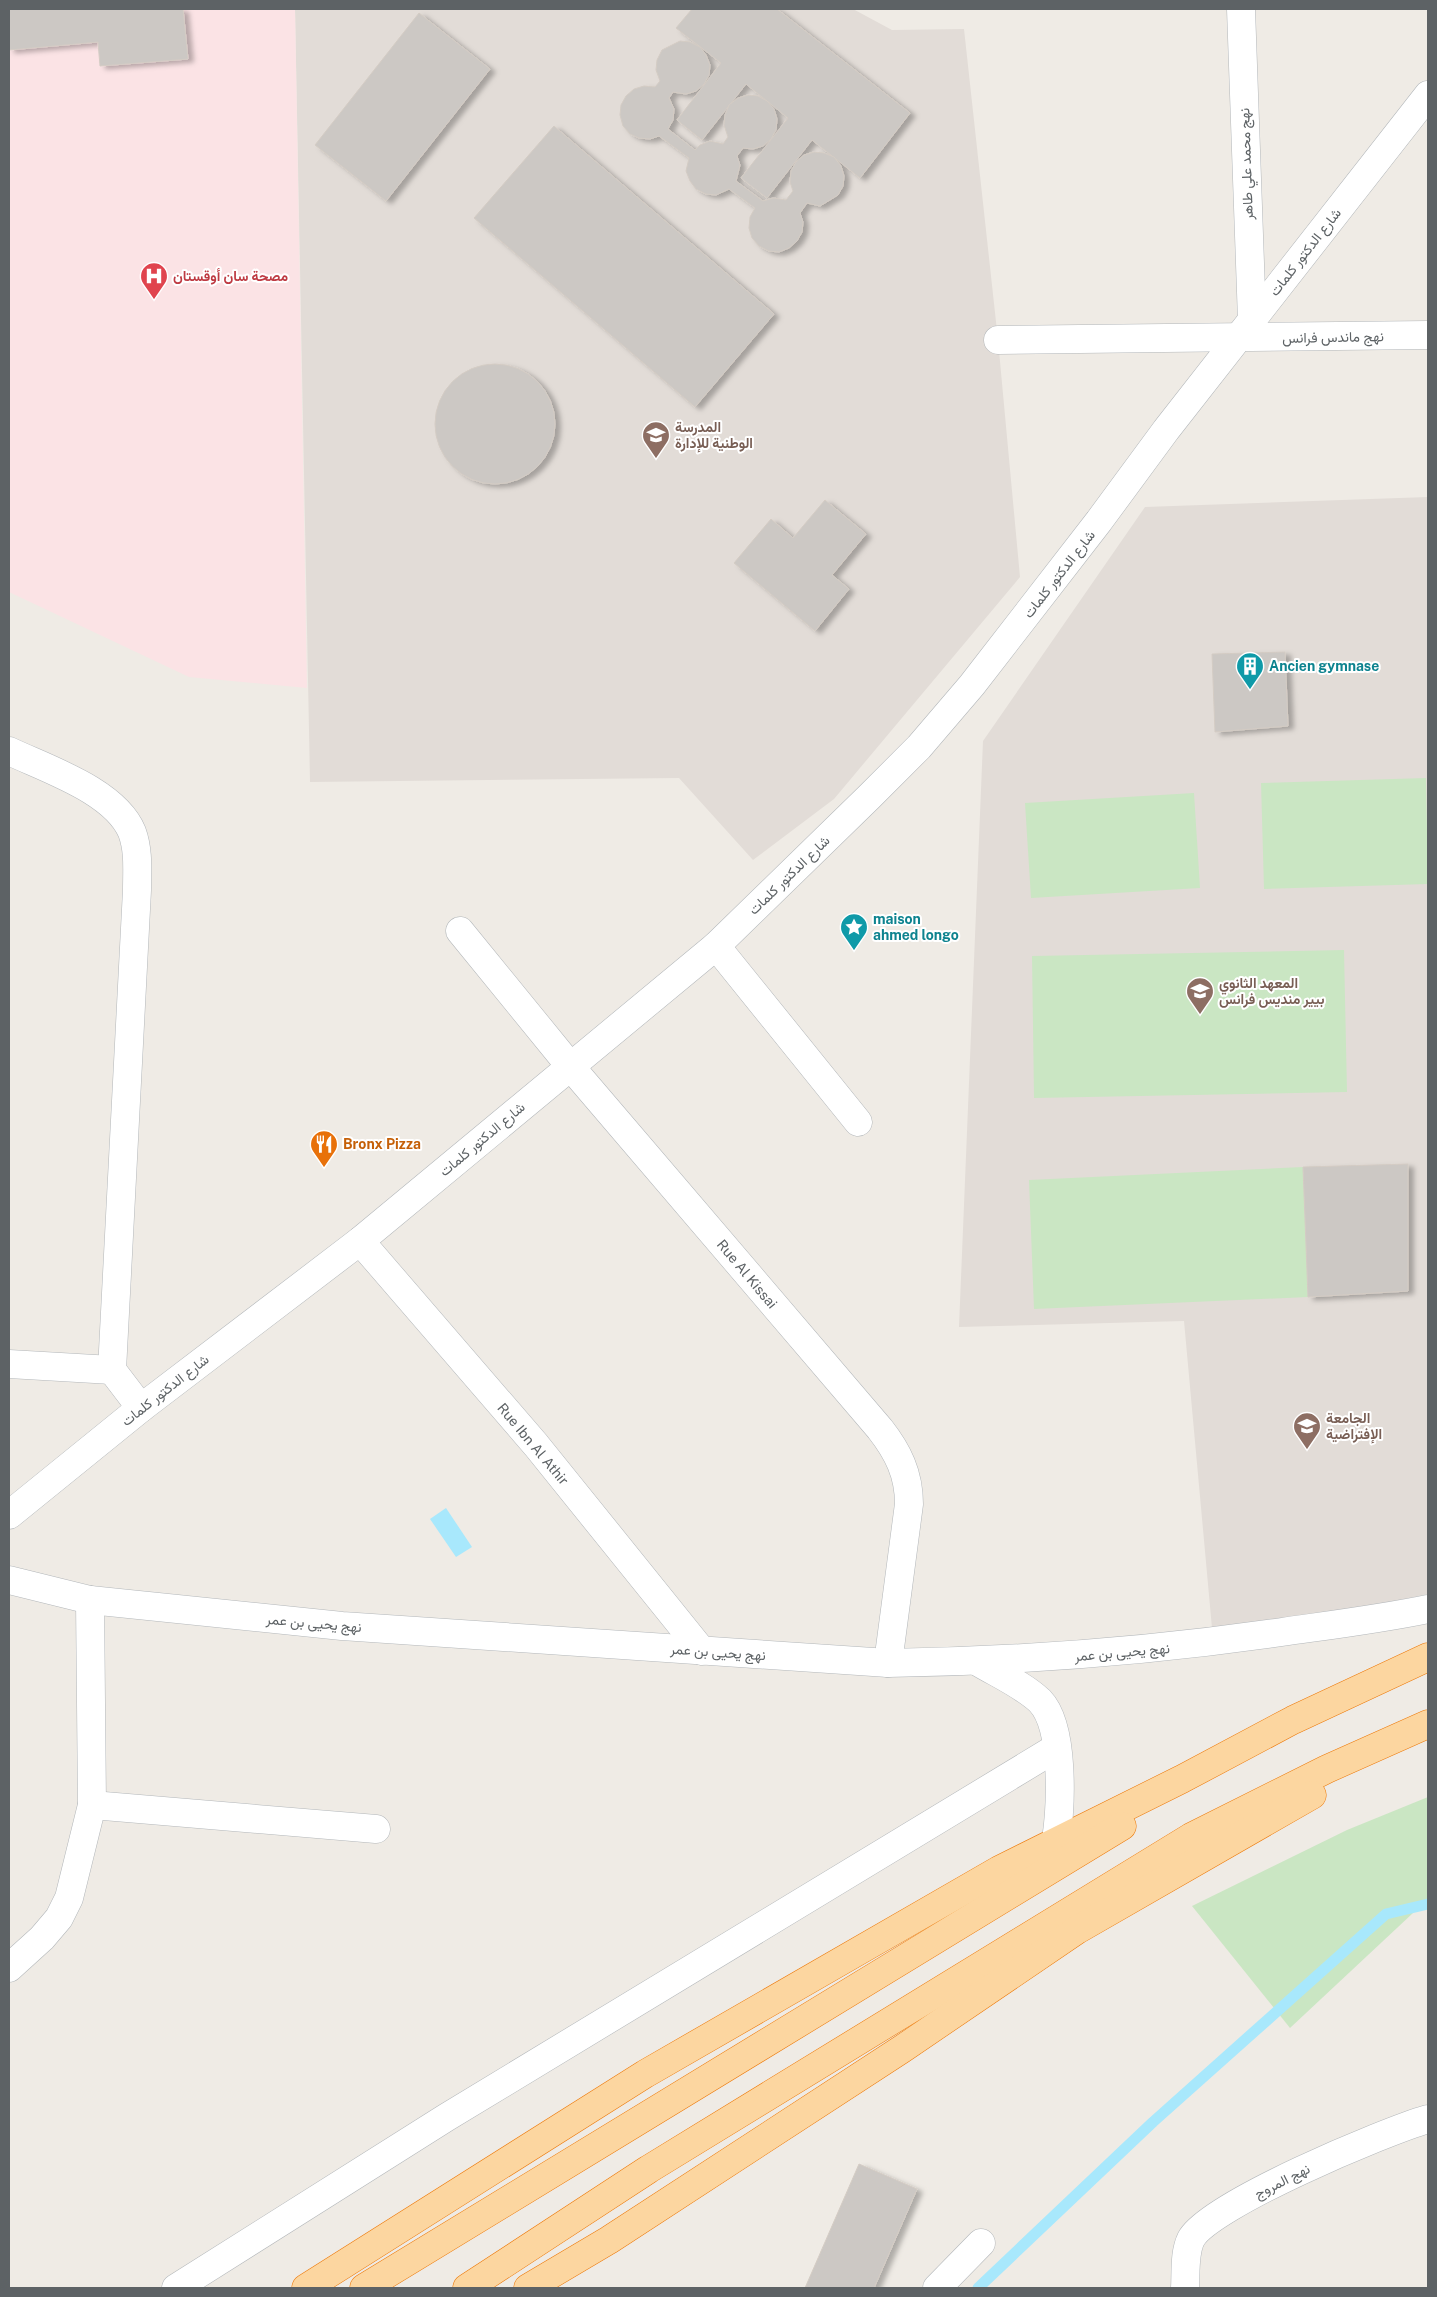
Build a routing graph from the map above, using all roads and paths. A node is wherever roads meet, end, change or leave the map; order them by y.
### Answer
1 (1241, 9) edge
2 (1428, 95) edge
3 (1245, 329) junction
4 (1428, 336) edge
5 (998, 340) dead end
6 (9, 751) edge
7 (460, 931) dead end
8 (716, 946) junction
9 (570, 1066) junction
10 (858, 1122) dead end
11 (360, 1240) junction
12 (9, 1364) edge
13 (112, 1370) junction
14 (141, 1408) junction
15 (9, 1515) edge
16 (9, 1580) edge
17 (90, 1600) junction
18 (1428, 1609) edge
19 (702, 1651) junction
20 (1428, 1658) edge
21 (978, 1662) junction
22 (888, 1663) junction
23 (1428, 1724) edge
24 (1428, 1732) edge
25 (1056, 1748) junction
26 (92, 1805) junction
27 (376, 1829) dead end
28 (1056, 1840) junction
29 (9, 1968) edge
30 (1428, 2119) edge
31 (981, 2243) dead end
32 (176, 2288) edge
33 (306, 2288) edge
34 (364, 2288) edge
35 (467, 2288) edge
36 (528, 2288) edge
37 (937, 2288) edge
38 (1185, 2288) edge

1 - 3 street, نهج محمد علي طاهر
2 - 3 street, شارع الدكتور كلمات
3 - 4 street, نهج ماندس فرانس
3 - 5 street, نهج ماندس فرانس
3 - 8 street, شارع الدكتور كلمات
6 - 13 street
7 - 9 street, Rue Al Kissai
8 - 9 street, شارع الدكتور كلمات
8 - 10 street
9 - 11 street, شارع الدكتور كلمات
9 - 22 street, Rue Al Kissai
11 - 14 street, شارع الدكتور كلمات
11 - 19 street, Rue Ibn Al Athir
12 - 13 street
13 - 14 street
14 - 15 street, شارع الدكتور كلمات
16 - 17 street, نهج يحيى بن عمر
17 - 19 street, نهج يحيى بن عمر
17 - 26 street
18 - 21 street, نهج يحيى بن عمر
19 - 22 street, نهج يحيى بن عمر
20 - 28 highway
20 - 34 highway
21 - 22 street, نهج يحيى بن عمر
21 - 25 street
23 - 35 highway
24 - 36 highway
25 - 28 street
25 - 32 street
26 - 27 street
26 - 29 street
28 - 33 highway
30 - 38 street, نهج المروج
31 - 37 street

